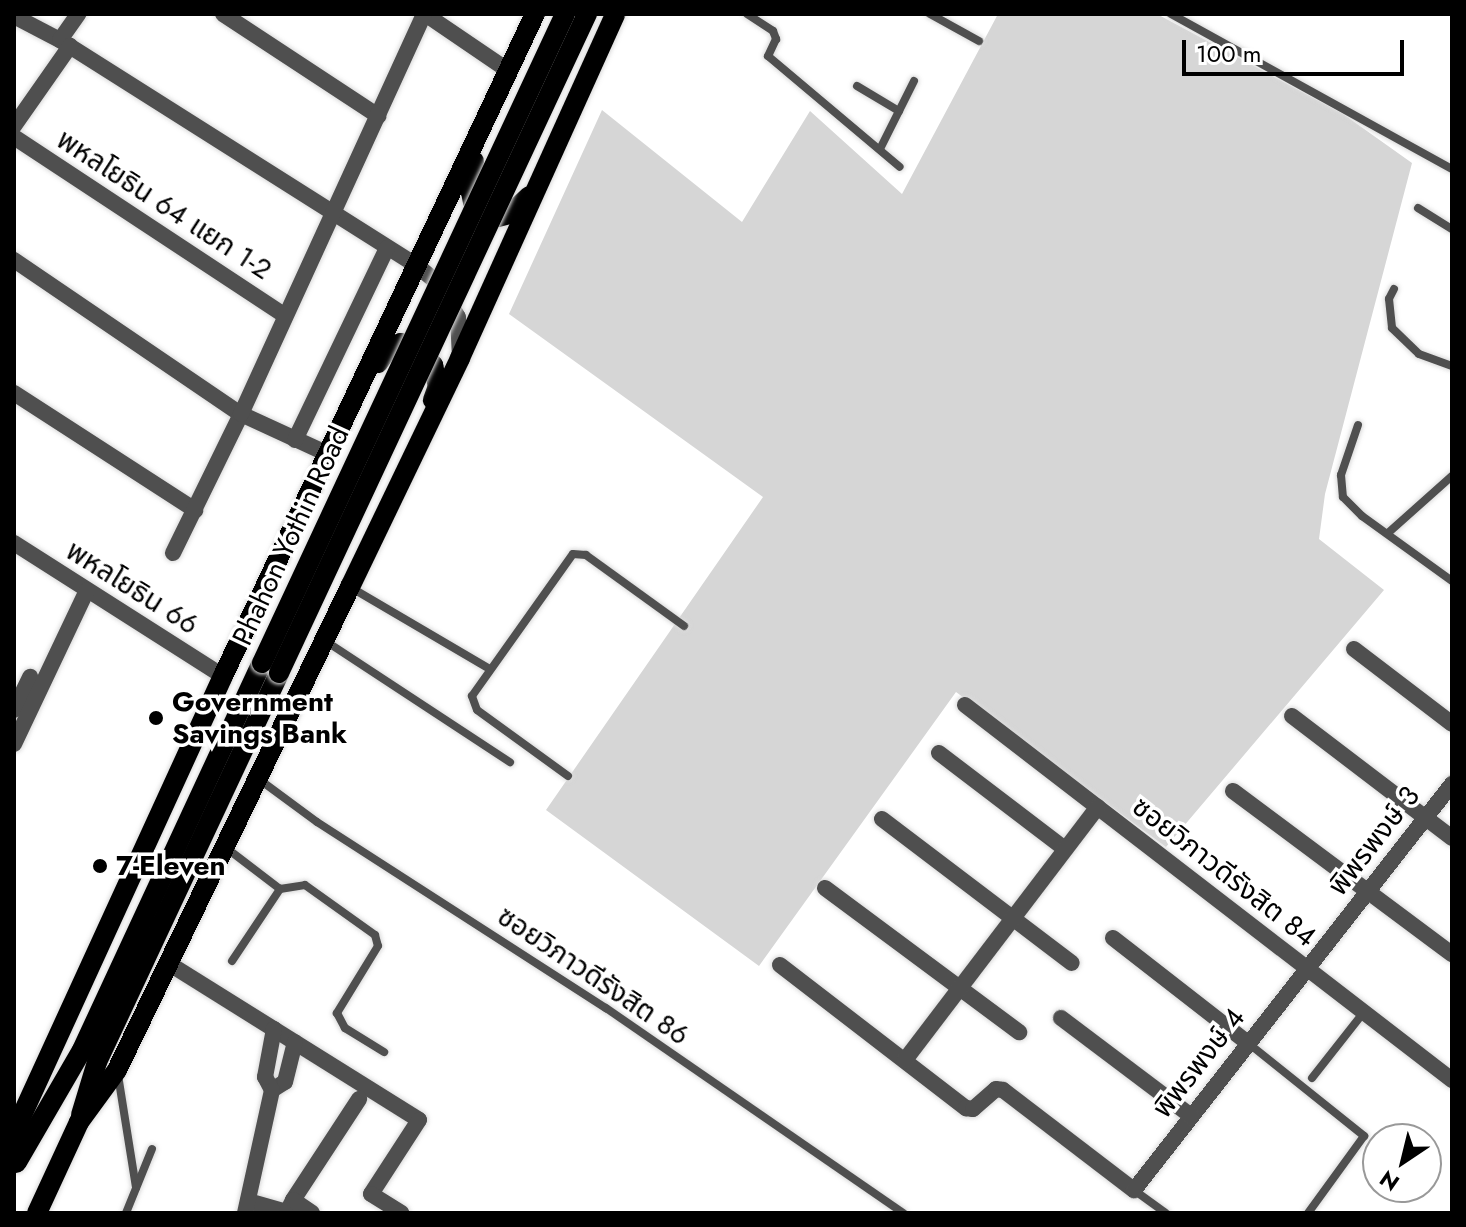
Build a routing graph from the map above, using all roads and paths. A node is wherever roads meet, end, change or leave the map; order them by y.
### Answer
1 (78, 14) edge
2 (223, 14) edge
3 (424, 14) edge
4 (535, 14) edge
5 (565, 14) edge
6 (587, 14) edge
7 (615, 14) edge
8 (747, 14) edge
9 (930, 14) edge
10 (1171, 14) edge
11 (14, 16) edge
12 (979, 41) dead end
13 (65, 43) junction
14 (509, 71) junction
15 (914, 81) dead end
16 (857, 86) dead end
17 (899, 111) junction
18 (378, 116) junction
19 (486, 121) junction
20 (14, 126) edge
21 (14, 137) edge
22 (880, 149) junction
23 (555, 151) junction
24 (900, 167) dead end
25 (1452, 169) edge
26 (1418, 208) dead end
27 (334, 215) junction
28 (1452, 229) edge
29 (387, 248) junction
30 (14, 260) edge
31 (416, 265) junction
32 (1394, 289) dead end
33 (285, 316) junction
34 (460, 358) junction
35 (1452, 366) edge
36 (14, 393) edge
37 (350, 407) junction
38 (241, 414) junction
39 (1358, 425) dead end
40 (295, 440) junction
41 (417, 445) junction
42 (328, 454) junction
43 (1452, 476) edge
44 (195, 510) junction
45 (1388, 533) junction
46 (14, 543) edge
47 (173, 553) dead end
48 (1452, 581) edge
49 (350, 587) junction
50 (87, 590) junction
51 (684, 626) dead end
52 (324, 640) junction
53 (1354, 649) dead end
54 (14, 667) edge
55 (270, 668) junction
56 (490, 669) junction
57 (223, 676) junction
58 (36, 681) junction
59 (965, 705) dead end
60 (14, 710) edge
61 (1292, 716) dead end
62 (1452, 724) edge
63 (14, 744) edge
64 (939, 753) dead end
65 (510, 762) dead end
66 (568, 776) dead end
67 (257, 778) junction
68 (1452, 784) edge
69 (1233, 791) dead end
70 (1098, 807) junction
71 (1426, 818) junction
72 (882, 819) dead end
73 (1452, 838) edge
74 (224, 846) junction
75 (1065, 849) junction
76 (825, 888) dead end
77 (280, 889) junction
78 (1368, 891) junction
79 (1011, 918) junction
80 (1113, 938) dead end
81 (1452, 954) edge
82 (232, 961) dead end
83 (168, 963) junction
84 (1072, 963) dead end
85 (780, 965) dead end
86 (1306, 968) junction
87 (959, 989) junction
88 (1364, 1012) junction
89 (1061, 1018) dead end
90 (274, 1029) junction
91 (1019, 1032) dead end
92 (295, 1042) junction
93 (1248, 1043) junction
94 (384, 1052) dead end
95 (905, 1060) junction
96 (117, 1070) junction
97 (1312, 1078) dead end
98 (1452, 1080) edge
99 (272, 1090) junction
100 (359, 1099) dead end
101 (1191, 1116) junction
102 (79, 1122) junction
103 (152, 1149) dead end
104 (15, 1165) edge
105 (136, 1188) junction
106 (1134, 1190) junction
107 (293, 1200) junction
108 (247, 1207) edge
109 (37, 1213) edge
110 (126, 1213) edge
111 (312, 1213) edge
112 (401, 1213) edge
113 (903, 1213) edge
114 (1166, 1213) edge
115 (1308, 1213) edge

1 - 13 street
2 - 18 street
3 - 14 street
3 - 18 street
4 - 14 main road, Phahon Yothin Road
5 - 55 main road, Phahon Yothin Road, bridge
6 - 55 main road, Phahon Yothin Road, bridge
7 - 23 main road, Phahon Yothin Road
8 - 22 lane
9 - 12 lane
10 - 25 lane
11 - 13 street
13 - 20 street
13 - 27 street
14 - 19 main road, Phahon Yothin Road
15 - 17 lane
16 - 17 lane
17 - 22 lane
18 - 27 street
19 - 23 main road
19 - 31 main road, Phahon Yothin Road
21 - 33 street, พหลโยธิน 64 แยก 1-2
22 - 24 lane
23 - 34 main road, Phahon Yothin Road
26 - 28 lane
27 - 29 street
27 - 33 street
29 - 31 street
29 - 40 street
30 - 38 street
31 - 34 street
31 - 37 main road, Phahon Yothin Road
32 - 35 lane
33 - 38 street
34 - 41 main road, Phahon Yothin Road
36 - 44 street
37 - 41 main road
37 - 42 main road, Phahon Yothin Road
38 - 40 street
38 - 44 street
39 - 45 lane
40 - 42 street
41 - 49 main road, Phahon Yothin Road
42 - 57 main road, Phahon Yothin Road
43 - 45 lane
44 - 47 street
45 - 48 lane
46 - 50 street, พหลโยธิน 66
49 - 52 main road, Phahon Yothin Road
49 - 56 lane
50 - 57 street, พหลโยธิน 66
50 - 58 street
51 - 56 lane
52 - 65 lane
52 - 67 main road, Phahon Yothin Road
53 - 62 street
54 - 58 street
55 - 102 main road, Phahon Yothin Road
55 - 104 main road, Phahon Yothin Road
56 - 66 lane
57 - 104 main road, Phahon Yothin Road
58 - 60 street
58 - 63 street
59 - 70 street, ซอยวิภาวดีรังสิต 84
61 - 71 street
64 - 75 street
67 - 74 main road, Phahon Yothin Road
67 - 113 lane, ซอยวิภาวดีรังสิต 86
68 - 71 street, พิพรพงษ์ 3
69 - 78 street
70 - 75 street
70 - 86 street, ซอยวิภาวดีรังสิต 84
71 - 73 street
71 - 78 street, พิพรพงษ์ 3
72 - 79 street
74 - 77 lane
74 - 83 main road, Phahon Yothin Road
75 - 79 street
76 - 87 street
77 - 82 lane
77 - 94 lane
78 - 81 street
78 - 86 street, พิพรพงษ์ 3
79 - 84 street
79 - 87 street
80 - 93 street
83 - 90 street
83 - 96 main road, Phahon Yothin Road
85 - 95 street
86 - 88 street, ซอยวิภาวดีรังสิต 84
86 - 93 street, พิพรพงษ์ 4
87 - 91 street
87 - 95 street
88 - 97 lane
88 - 98 street, ซอยวิภาวดีรังสิต 84
89 - 101 street
90 - 92 street
90 - 99 street
92 - 99 street
92 - 112 street
93 - 101 street, พิพรพงษ์ 4
93 - 115 lane
95 - 106 street
96 - 102 main road, Phahon Yothin Road
96 - 105 lane
99 - 108 street
100 - 107 street
101 - 106 street, พิพรพงษ์ 4
102 - 109 main road, Phahon Yothin Road
103 - 105 lane
105 - 110 lane
106 - 114 lane
107 - 108 street
107 - 111 street

